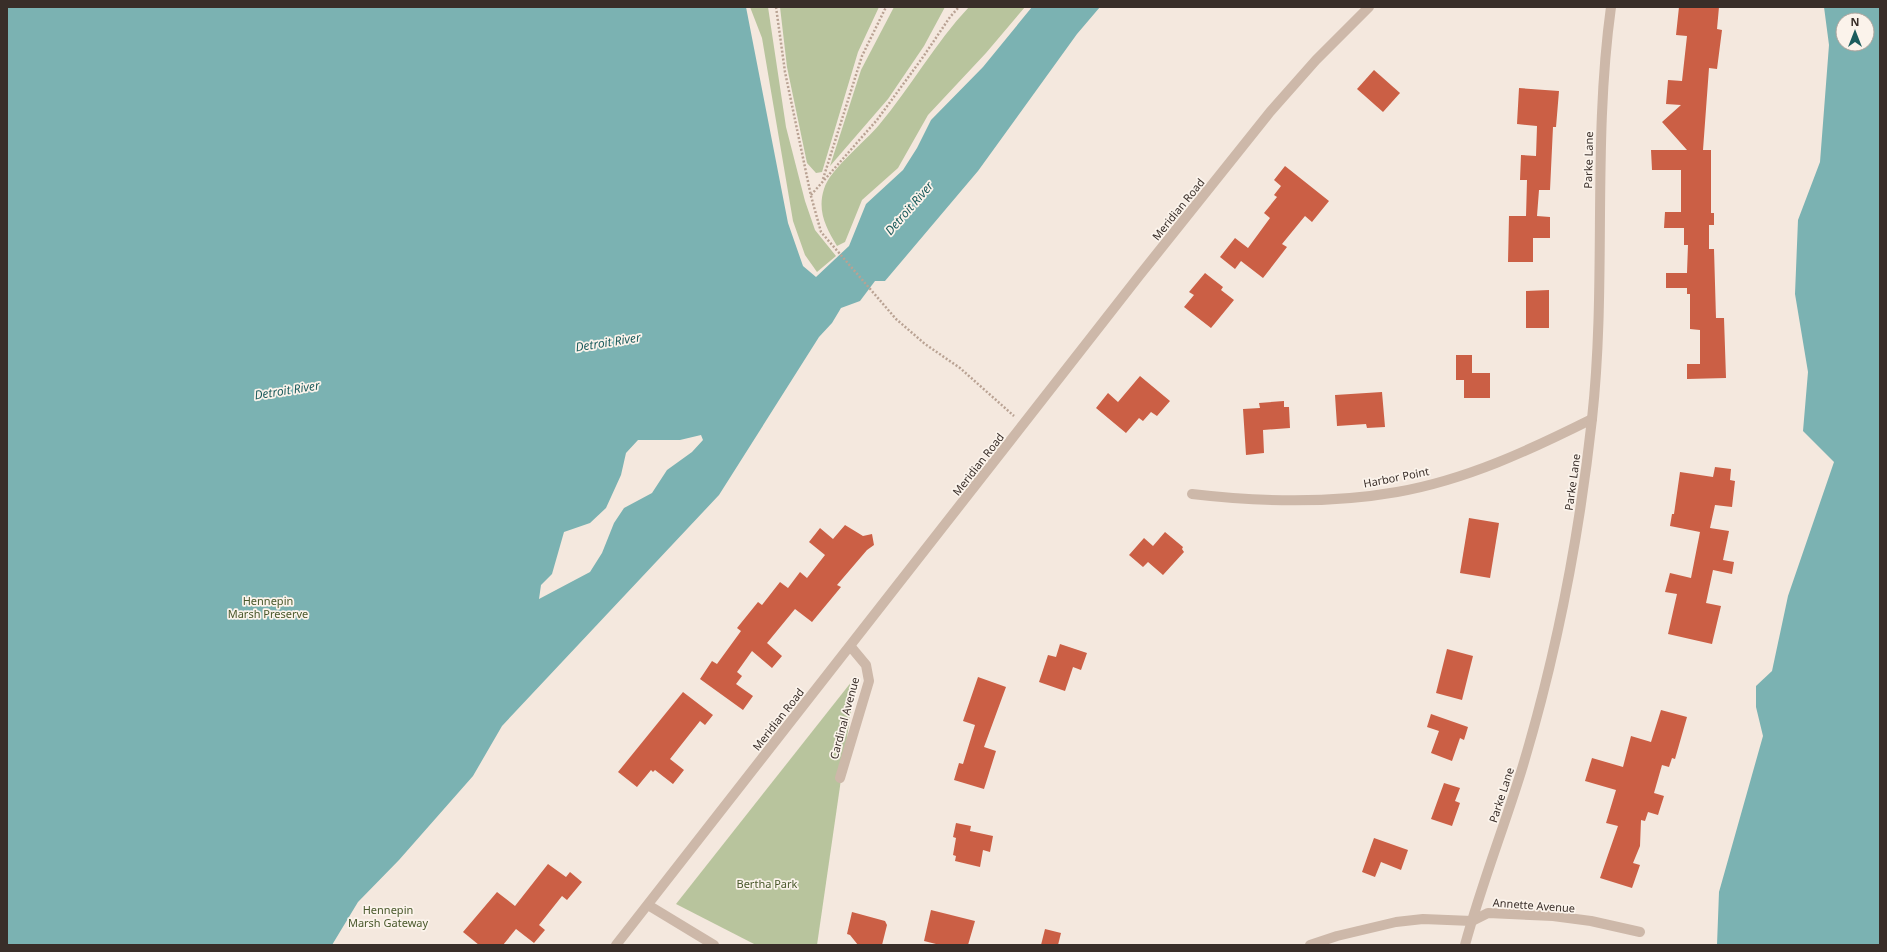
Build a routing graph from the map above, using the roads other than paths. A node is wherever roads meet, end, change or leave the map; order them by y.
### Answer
1 (1369, 7) edge
2 (1611, 7) edge
3 (1592, 419) junction
4 (1192, 494) dead end
5 (851, 647) junction
6 (840, 778) dead end
7 (648, 905) junction
8 (1472, 921) junction
9 (1640, 932) dead end
10 (616, 945) edge
11 (714, 945) edge
12 (1310, 945) edge
13 (1465, 945) edge

1 - 5 street, Meridian Road
2 - 3 street, Parke Lane
3 - 4 street, Harbor Point
3 - 8 street, Parke Lane
5 - 6 street, Cardinal Avenue
5 - 7 street, Meridian Road
7 - 10 street, Meridian Road
7 - 11 street
8 - 9 street, Annette Avenue
8 - 12 street, Annette Avenue
8 - 13 street, Parke Lane

